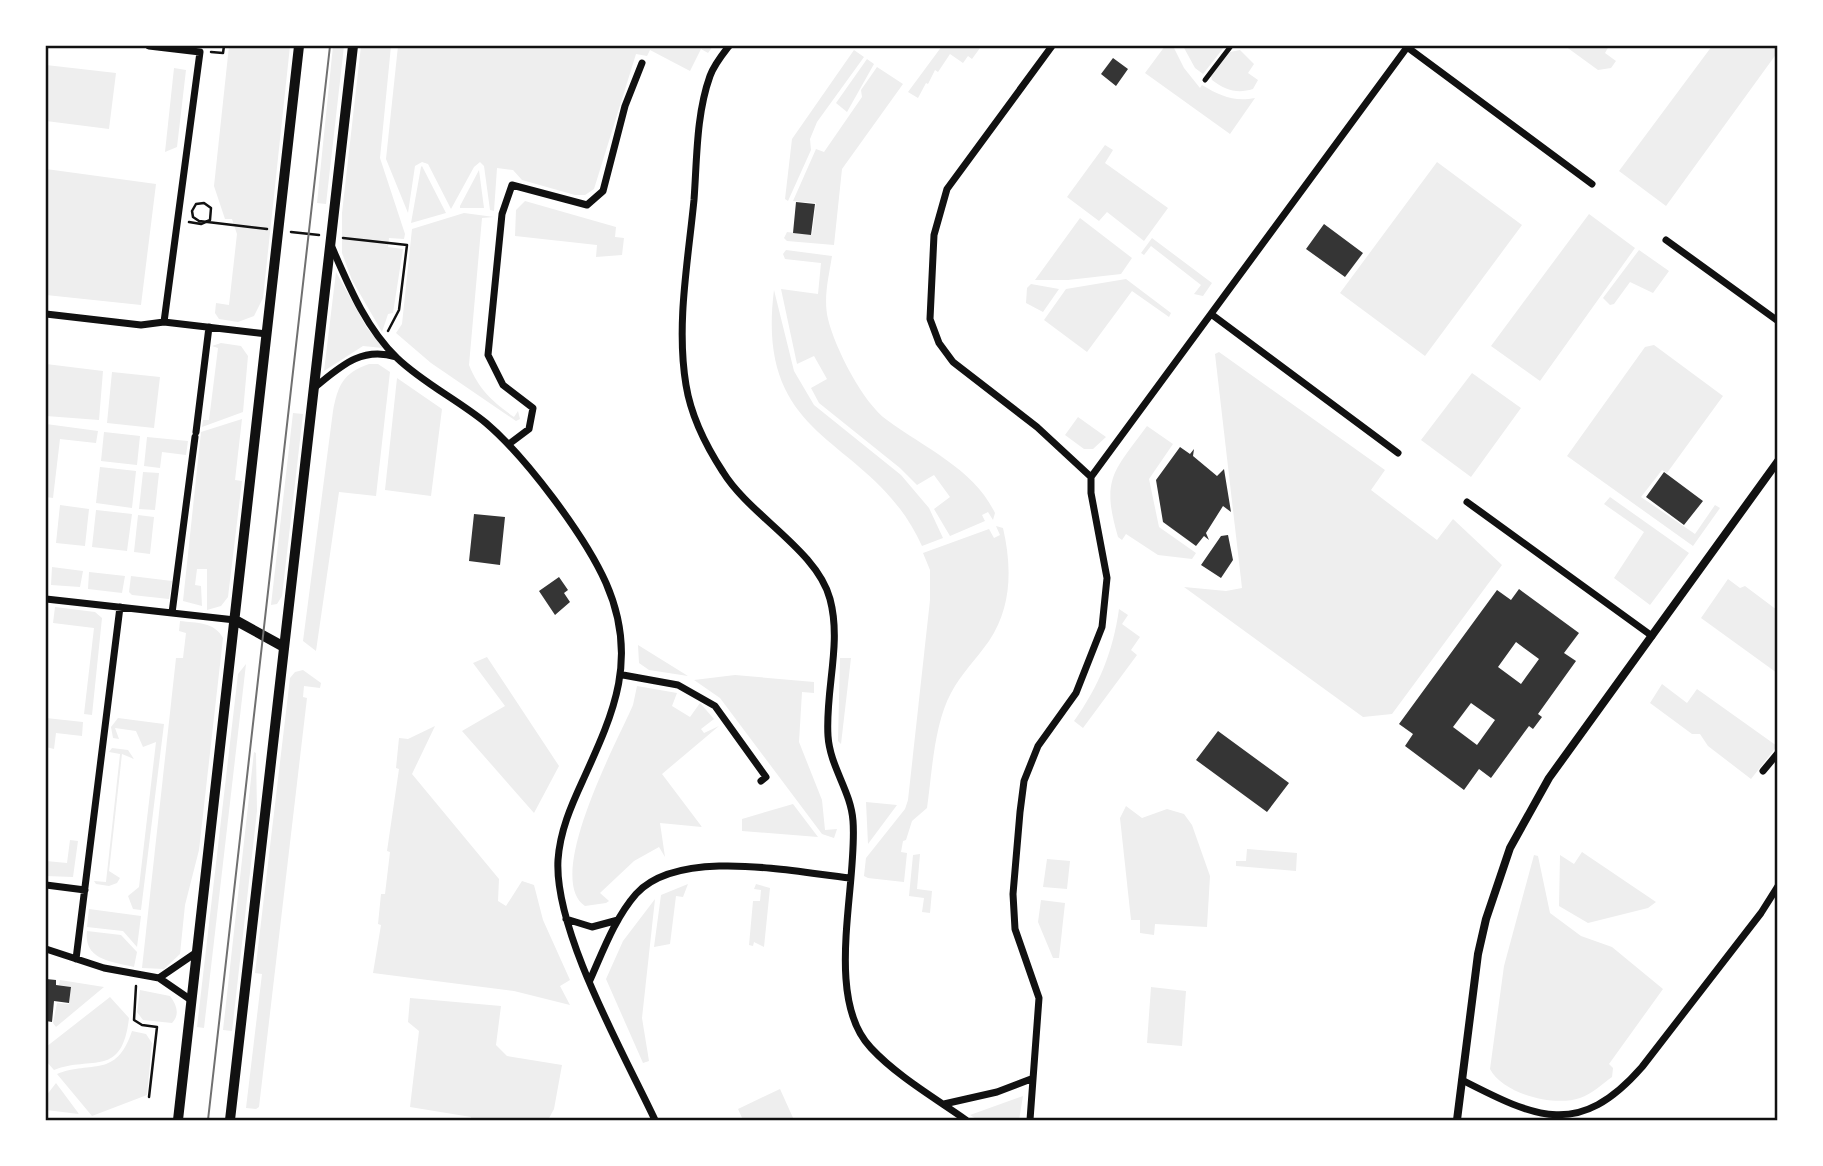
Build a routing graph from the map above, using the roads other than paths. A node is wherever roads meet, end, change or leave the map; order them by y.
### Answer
1 (149, 46) edge
2 (299, 46) edge
3 (353, 46) edge
4 (729, 46) edge
5 (1052, 46) edge
6 (1231, 46) edge
7 (1408, 46) edge
8 (642, 63) dead end
9 (1205, 80) dead end
10 (1592, 184) dead end
11 (1666, 240) dead end
12 (331, 244) junction
13 (46, 314) edge
14 (1211, 314) junction
15 (1777, 321) edge
16 (164, 322) junction
17 (209, 327) junction
18 (267, 334) junction
19 (396, 357) junction
20 (314, 388) junction
21 (509, 444) junction
22 (1398, 453) dead end
23 (1777, 461) edge
24 (1091, 477) junction
25 (1467, 502) dead end
26 (46, 600) edge
27 (120, 607) junction
28 (172, 613) junction
29 (235, 620) junction
30 (1652, 636) junction
31 (284, 647) junction
32 (623, 675) junction
33 (1777, 753) edge
34 (1763, 771) dead end
35 (761, 781) dead end
36 (850, 878) junction
37 (46, 885) edge
38 (1777, 886) edge
39 (85, 890) junction
40 (566, 919) junction
41 (618, 920) junction
42 (46, 949) edge
43 (197, 952) junction
44 (76, 959) junction
45 (159, 978) junction
46 (590, 980) junction
47 (191, 1000) junction
48 (1031, 1079) junction
49 (1462, 1080) junction
50 (944, 1104) junction
51 (178, 1121) edge
52 (230, 1121) edge
53 (655, 1121) edge
54 (966, 1121) edge
55 (1030, 1121) edge
56 (1457, 1121) edge

1 - 16 street
2 - 18 main road
3 - 12 main road
4 - 36 street
5 - 24 street
6 - 9 street
7 - 10 street
7 - 14 street
8 - 21 street
11 - 15 street
12 - 19 street
12 - 20 main road
13 - 16 street
14 - 22 street
14 - 24 street
16 - 17 street
17 - 18 street
17 - 28 street
18 - 29 main road
19 - 20 street
19 - 21 street
20 - 31 main road
21 - 32 street
23 - 30 street
24 - 48 street
25 - 30 street
26 - 27 street
27 - 28 street
27 - 39 street
28 - 29 street
29 - 31 main road
29 - 43 main road
30 - 49 street
31 - 52 main road
32 - 35 street
32 - 40 street
33 - 34 street
36 - 41 street
36 - 50 street
37 - 39 street
38 - 49 street
39 - 44 street
40 - 41 street
40 - 46 street
41 - 46 street
42 - 44 street
43 - 45 street
43 - 47 main road
44 - 45 street
45 - 47 street
46 - 53 street
47 - 51 main road
48 - 50 street
48 - 55 street
49 - 56 street
50 - 54 street

